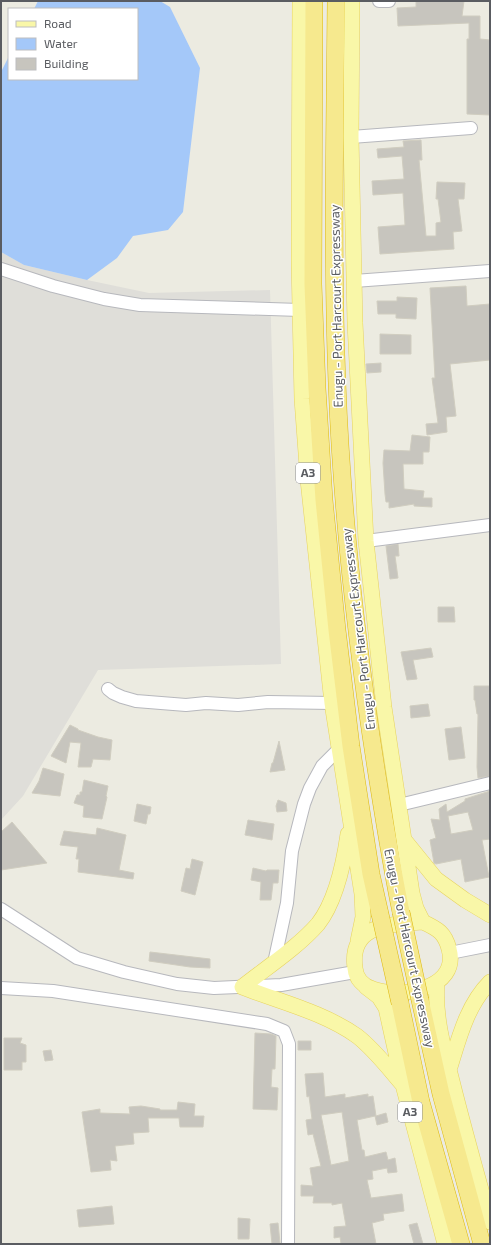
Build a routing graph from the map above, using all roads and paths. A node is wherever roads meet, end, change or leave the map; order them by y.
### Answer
1 (300, 1) edge
2 (314, 1) edge
3 (336, 1) edge
4 (352, 1) edge
5 (379, 1) edge
6 (389, 1) edge
7 (471, 128) dead end
8 (351, 137) junction
9 (1, 269) edge
10 (490, 271) edge
11 (354, 281) junction
12 (300, 310) junction
13 (490, 525) edge
14 (366, 541) junction
15 (348, 544) junction
16 (328, 546) junction
17 (108, 689) dead end
18 (332, 703) junction
19 (340, 748) junction
20 (490, 783) edge
21 (399, 805) junction
22 (351, 819) junction
23 (405, 841) junction
24 (1, 909) edge
25 (490, 915) edge
26 (423, 922) junction
27 (358, 941) junction
28 (490, 945) edge
29 (450, 952) junction
30 (274, 962) junction
31 (355, 972) junction
32 (437, 982) junction
33 (490, 982) edge
34 (242, 987) junction
35 (366, 987) junction
36 (1, 988) edge
37 (449, 1068) junction
38 (403, 1086) junction
39 (490, 1222) edge
40 (288, 1244) edge
41 (445, 1244) edge
42 (461, 1244) edge
43 (482, 1244) edge

1 - 12 main road, A3
2 - 16 highway, Enugu - Port Harcourt Expressway / A3
3 - 15 highway, Enugu - Port Harcourt Expressway
4 - 8 main road, Enugu - Port Harcourt Expressway
5 - 6 street
7 - 8 street
8 - 11 main road, Enugu - Port Harcourt Expressway
9 - 12 street
10 - 11 street
11 - 14 main road, Enugu - Port Harcourt Expressway
12 - 18 main road, A3
13 - 14 street
14 - 21 main road, Enugu - Port Harcourt Expressway
15 - 16 highway
15 - 43 highway, Enugu - Port Harcourt Expressway, bridge
16 - 42 highway, Enugu - Port Harcourt Expressway / A3, bridge
17 - 18 street
18 - 19 main road, A3
19 - 22 main road, A3
19 - 30 street
20 - 21 street
21 - 23 main road, Enugu - Port Harcourt Expressway
22 - 27 main road, A3
22 - 30 main road
23 - 25 main road
23 - 26 main road, Enugu - Port Harcourt Expressway
24 - 34 street
26 - 27 main road
26 - 29 main road
27 - 31 main road, A3
28 - 29 street
29 - 32 main road
30 - 34 main road
31 - 34 street
31 - 35 main road, A3
32 - 35 main road
32 - 37 main road, Enugu - Port Harcourt Expressway
33 - 37 main road
34 - 38 main road
35 - 38 main road, A3
36 - 40 street
37 - 39 main road, Enugu - Port Harcourt Expressway
38 - 41 main road, A3

